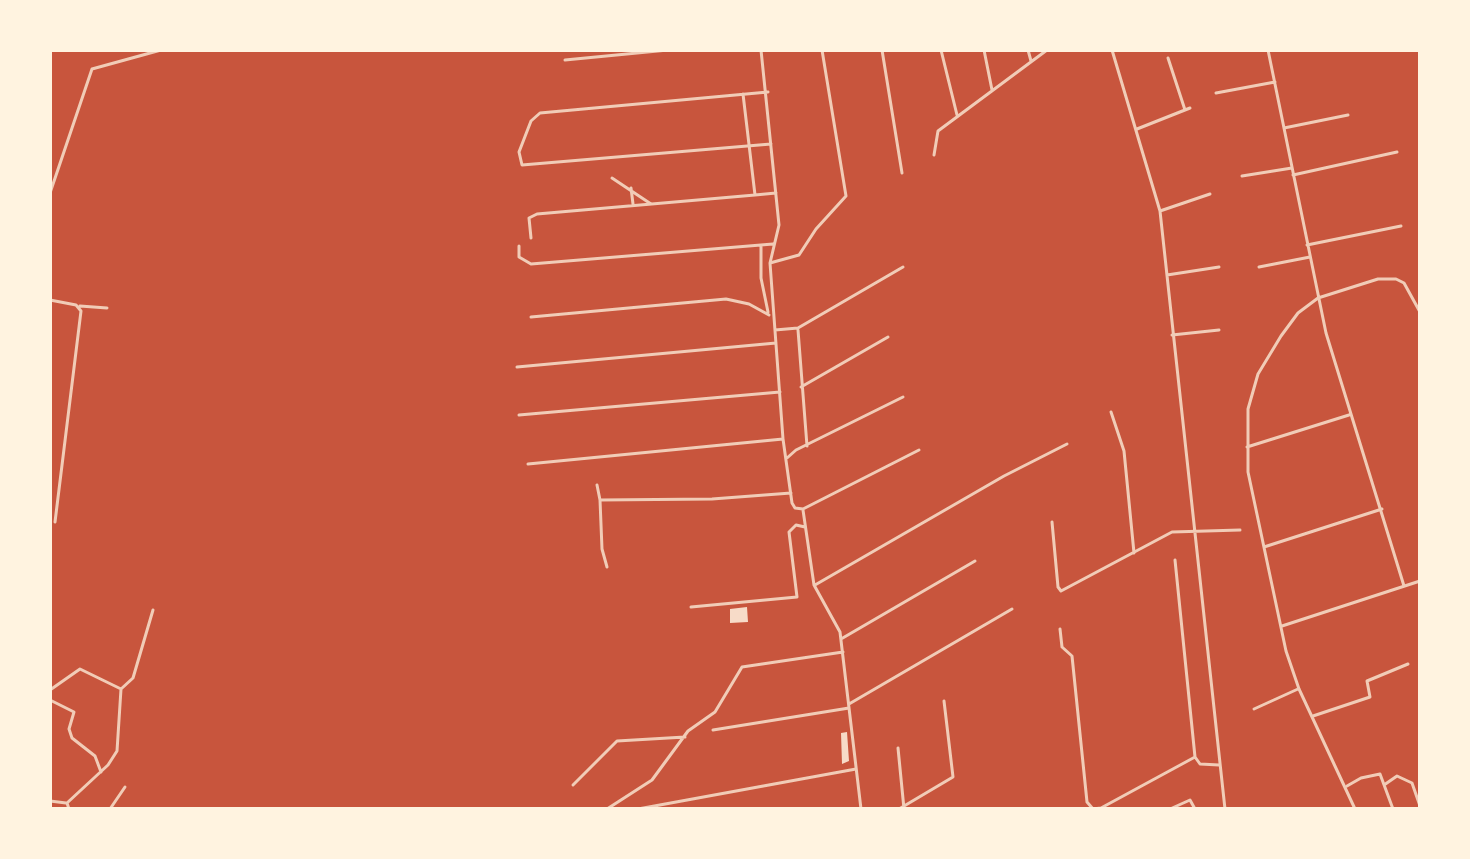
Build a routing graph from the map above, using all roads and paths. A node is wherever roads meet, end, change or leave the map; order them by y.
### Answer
1 (161, 50) edge
2 (668, 50) edge
3 (761, 50) edge
4 (822, 50) edge
5 (882, 50) edge
6 (941, 50) edge
7 (984, 50) edge
8 (1028, 50) edge
9 (1047, 50) edge
10 (1112, 50) edge
11 (1268, 50) edge
12 (1168, 58) dead end
13 (565, 60) dead end
14 (1031, 61) junction
15 (1275, 82) junction
16 (992, 90) junction
17 (768, 92) junction
18 (1216, 93) dead end
19 (743, 94) junction
20 (1190, 108) dead end
21 (1185, 110) junction
22 (957, 115) junction
23 (1348, 115) dead end
24 (1284, 128) junction
25 (1137, 129) junction
26 (771, 144) junction
27 (749, 145) junction
28 (1397, 152) dead end
29 (934, 155) dead end
30 (1292, 168) junction
31 (902, 173) dead end
32 (1293, 175) junction
33 (1242, 176) dead end
34 (612, 178) dead end
35 (631, 188) junction
36 (50, 193) edge
37 (776, 193) junction
38 (1210, 194) dead end
39 (755, 195) junction
40 (651, 204) junction
41 (633, 206) junction
42 (1160, 211) junction
43 (1401, 226) dead end
44 (531, 238) dead end
45 (774, 244) junction
46 (761, 245) junction
47 (1307, 245) junction
48 (519, 246) dead end
49 (1310, 257) junction
50 (770, 263) junction
51 (903, 267) dead end
52 (1219, 267) dead end
53 (1259, 267) dead end
54 (1166, 276) junction
55 (1318, 298) junction
56 (50, 300) edge
57 (76, 305) junction
58 (107, 308) dead end
59 (1420, 312) edge
60 (769, 315) junction
61 (531, 317) dead end
62 (774, 318) junction
63 (798, 328) junction
64 (775, 330) junction
65 (1219, 330) dead end
66 (1172, 335) junction
67 (888, 337) dead end
68 (776, 343) junction
69 (517, 367) dead end
70 (801, 387) junction
71 (780, 392) junction
72 (903, 397) dead end
73 (1111, 412) dead end
74 (519, 415) dead end
75 (1349, 415) junction
76 (783, 439) junction
77 (1067, 444) dead end
78 (807, 446) junction
79 (1247, 447) junction
80 (919, 450) dead end
81 (787, 458) junction
82 (528, 464) dead end
83 (597, 485) dead end
84 (791, 493) junction
85 (600, 500) junction
86 (803, 509) junction
87 (1382, 509) junction
88 (55, 522) dead end
89 (1052, 522) dead end
90 (805, 527) junction
91 (1196, 530) junction
92 (1240, 530) dead end
93 (1264, 547) junction
94 (1134, 553) junction
95 (1175, 560) dead end
96 (975, 561) dead end
97 (607, 567) dead end
98 (1420, 581) edge
99 (814, 585) junction
100 (1404, 586) junction
101 (691, 607) dead end
102 (1012, 609) dead end
103 (153, 610) dead end
104 (1282, 626) junction
105 (1060, 629) dead end
106 (841, 639) junction
107 (843, 652) junction
108 (1408, 664) dead end
109 (121, 689) junction
110 (1299, 689) junction
111 (50, 690) edge
112 (50, 700) edge
113 (944, 701) dead end
114 (849, 706) junction
115 (1254, 709) dead end
116 (1312, 716) junction
117 (713, 730) dead end
118 (685, 737) junction
119 (898, 748) dead end
120 (1195, 757) junction
121 (1219, 765) junction
122 (856, 769) junction
123 (101, 772) junction
124 (573, 785) dead end
125 (1384, 785) junction
126 (1347, 786) junction
127 (125, 787) dead end
128 (50, 801) edge
129 (67, 803) junction
130 (1420, 806) edge
131 (903, 808) edge
132 (69, 809) edge
133 (110, 809) edge
134 (607, 809) edge
135 (638, 809) edge
136 (861, 809) edge
137 (1170, 809) edge
138 (1195, 809) edge
139 (1225, 809) edge
140 (1355, 809) edge
141 (1393, 809) edge

1 - 36 street
2 - 13 street
3 - 17 street
4 - 50 street
5 - 31 street
6 - 22 street
7 - 16 street
8 - 14 street
9 - 14 street
10 - 25 street
11 - 15 street
12 - 21 street
14 - 16 street
15 - 18 street
15 - 24 street
16 - 22 street
17 - 19 street
17 - 26 street
19 - 27 street
19 - 27 street
20 - 21 street
21 - 25 street
22 - 29 street
23 - 24 street
24 - 30 street
25 - 42 street
26 - 27 street
26 - 37 street
27 - 39 street
28 - 32 street
30 - 32 street
30 - 33 street
32 - 47 street
34 - 35 street
35 - 40 street
35 - 41 street
37 - 39 street
37 - 45 street
38 - 42 street
39 - 40 street
40 - 41 street
41 - 44 street
42 - 54 street
43 - 47 street
45 - 46 street
45 - 50 street
46 - 48 street
46 - 60 street
47 - 49 street
49 - 53 street
49 - 55 street
50 - 62 street
51 - 63 street
52 - 54 street
54 - 66 street
55 - 59 street
55 - 75 street
55 - 79 street
56 - 57 street
57 - 58 street
57 - 88 street
60 - 61 street
60 - 62 street
62 - 64 street
63 - 64 street
63 - 70 street
64 - 68 street
65 - 66 street
66 - 91 street
67 - 70 street
68 - 69 street
68 - 71 street
70 - 78 street
71 - 74 street
71 - 76 street
72 - 78 street
73 - 94 street
75 - 79 street
75 - 87 street
76 - 81 street
76 - 82 street
77 - 99 street
78 - 81 street
79 - 93 street
80 - 86 street
81 - 84 street
83 - 85 street
84 - 85 street
84 - 86 street
85 - 97 street
86 - 90 street
87 - 93 street
87 - 100 street
89 - 94 street
90 - 99 street
90 - 101 street
91 - 92 street
91 - 94 street
91 - 121 street
93 - 104 street
95 - 120 street
96 - 106 street
98 - 100 street
99 - 106 street
100 - 104 street
102 - 114 street
103 - 109 street
104 - 110 street
105 - 120 street
106 - 107 street
107 - 114 street
107 - 118 street
108 - 116 street
109 - 111 street
109 - 123 street
110 - 115 street
110 - 116 street
112 - 123 street
113 - 131 street
114 - 117 street
114 - 122 street
116 - 126 street
118 - 124 street
118 - 134 street
119 - 131 street
120 - 121 street
121 - 139 street
122 - 135 street
122 - 136 street
123 - 129 street
125 - 126 street
125 - 130 street
125 - 141 street
126 - 140 street
127 - 133 street
128 - 129 street
129 - 132 street
137 - 138 street

